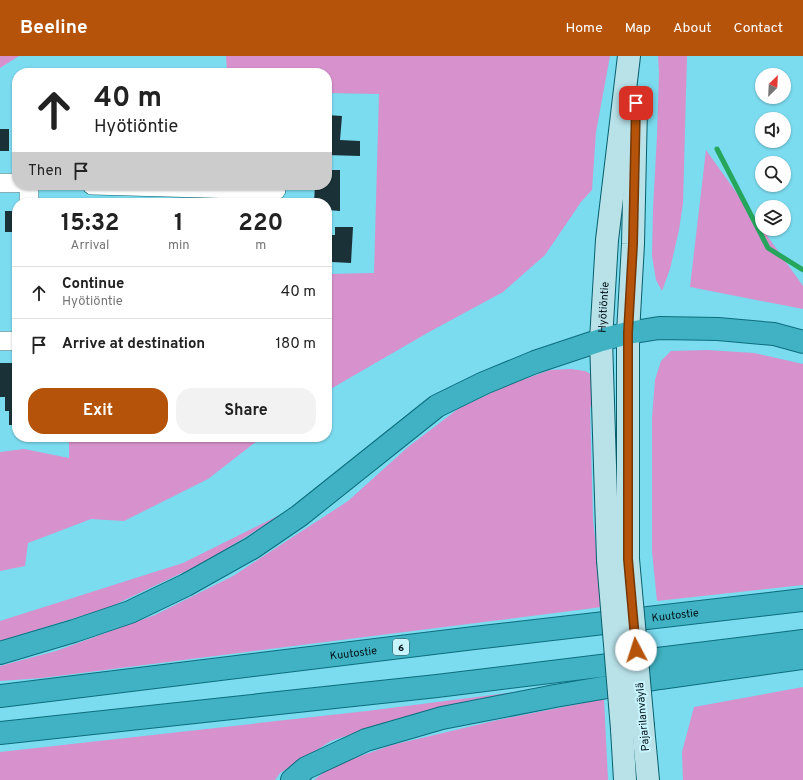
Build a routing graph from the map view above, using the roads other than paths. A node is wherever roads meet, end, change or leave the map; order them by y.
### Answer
1 (629, 56) edge
2 (637, 56) edge
3 (0, 182) edge
4 (12, 183) edge
5 (628, 333) junction
6 (601, 340) junction
7 (0, 341) edge
8 (12, 341) edge
9 (803, 342) edge
10 (618, 560) junction
11 (803, 600) edge
12 (803, 641) edge
13 (0, 653) edge
14 (803, 658) edge
15 (0, 696) edge
16 (633, 728) junction
17 (0, 733) edge
18 (292, 780) edge
19 (625, 780) edge
20 (648, 780) edge

1 - 6 main road, Hyötiöntie
2 - 5 main road
3 - 4 street
5 - 6 highway
5 - 9 highway
5 - 10 main road
6 - 10 main road, Hyötiöntie
6 - 13 highway
7 - 8 street
10 - 16 main road, Pajarilanväylä, bridge
11 - 15 highway, Kuutostie / 6
12 - 17 highway
14 - 18 highway
16 - 19 main road, Pajarilanväylä
16 - 20 main road, Pajarilanväylä

